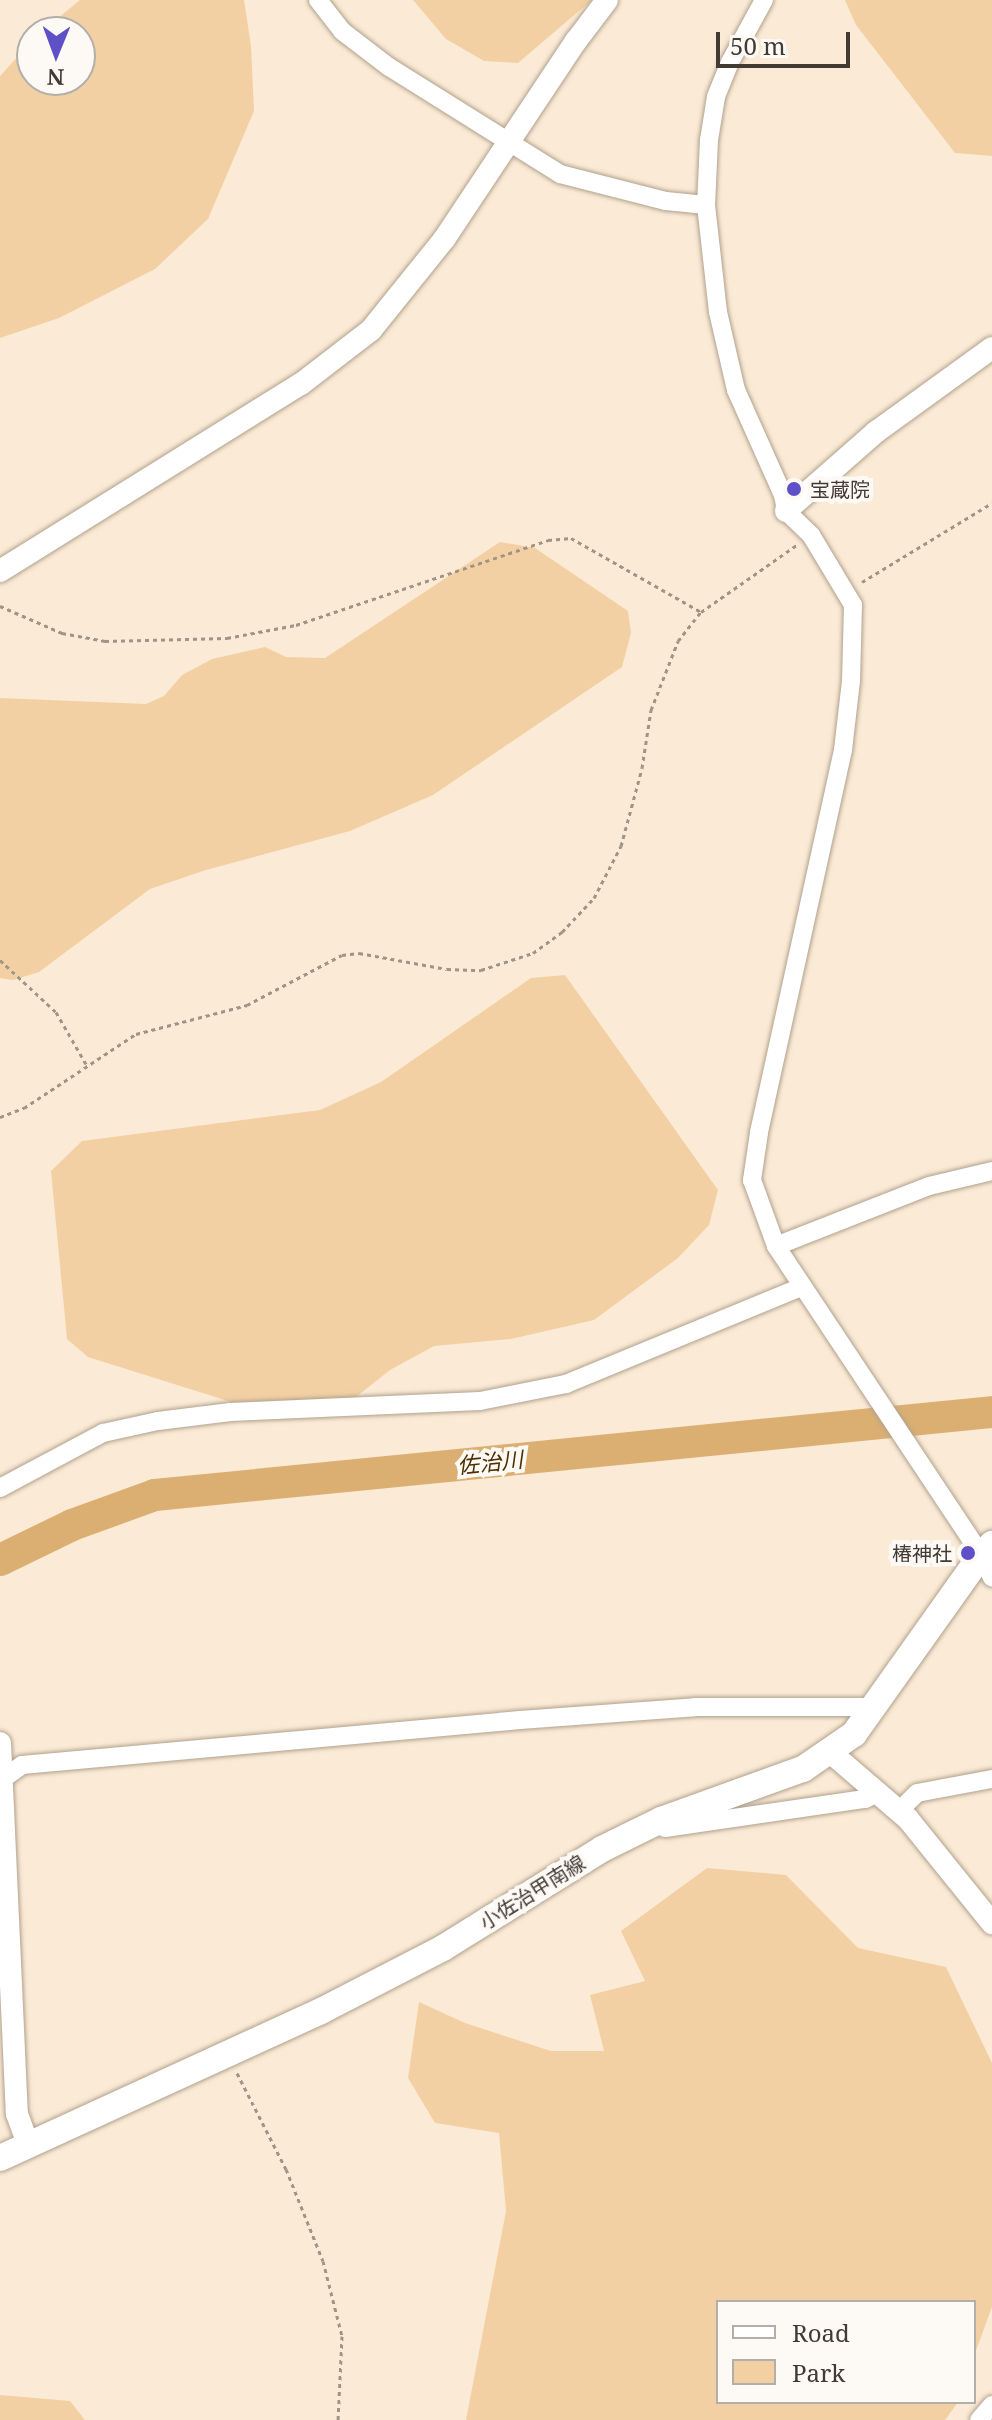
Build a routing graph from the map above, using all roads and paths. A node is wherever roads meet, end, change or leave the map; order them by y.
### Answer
1 (318, 0) edge
2 (607, 0) edge
3 (764, 0) edge
4 (511, 144) junction
5 (706, 205) junction
6 (992, 348) edge
7 (992, 503) edge
8 (786, 511) junction
9 (811, 535) junction
10 (0, 571) edge
11 (845, 592) junction
12 (0, 606) edge
13 (701, 612) junction
14 (0, 960) edge
15 (87, 1065) junction
16 (0, 1117) edge
17 (992, 1171) edge
18 (776, 1246) junction
19 (801, 1287) junction
20 (0, 1488) edge
21 (988, 1559) edge
22 (876, 1707) junction
23 (0, 1743) edge
24 (829, 1751) junction
25 (992, 1779) edge
26 (1, 1781) edge
27 (878, 1793) junction
28 (899, 1811) junction
29 (661, 1820) junction
30 (992, 1923) edge
31 (227, 2053) junction
32 (28, 2144) junction
33 (0, 2158) edge
34 (992, 2405) edge
35 (338, 2420) edge
36 (979, 2420) edge

1 - 4 street
2 - 4 street
3 - 5 street
4 - 5 street
4 - 10 street
5 - 8 street
6 - 8 street
7 - 11 path
8 - 9 street
9 - 11 street
9 - 13 path
11 - 18 street
12 - 13 path
13 - 15 path
14 - 15 path
15 - 16 path
17 - 18 street
18 - 19 street
19 - 20 street
19 - 21 street
21 - 22 main road, 小佐治甲南線
22 - 24 main road, 小佐治甲南線
22 - 26 street
23 - 26 street
24 - 27 street
24 - 29 main road, 小佐治甲南線
25 - 28 street
26 - 32 street
27 - 28 street
27 - 29 street
28 - 30 street
29 - 31 main road, 小佐治甲南線
31 - 32 main road, 小佐治甲南線
31 - 35 path
32 - 33 main road, 小佐治甲南線
34 - 36 street

